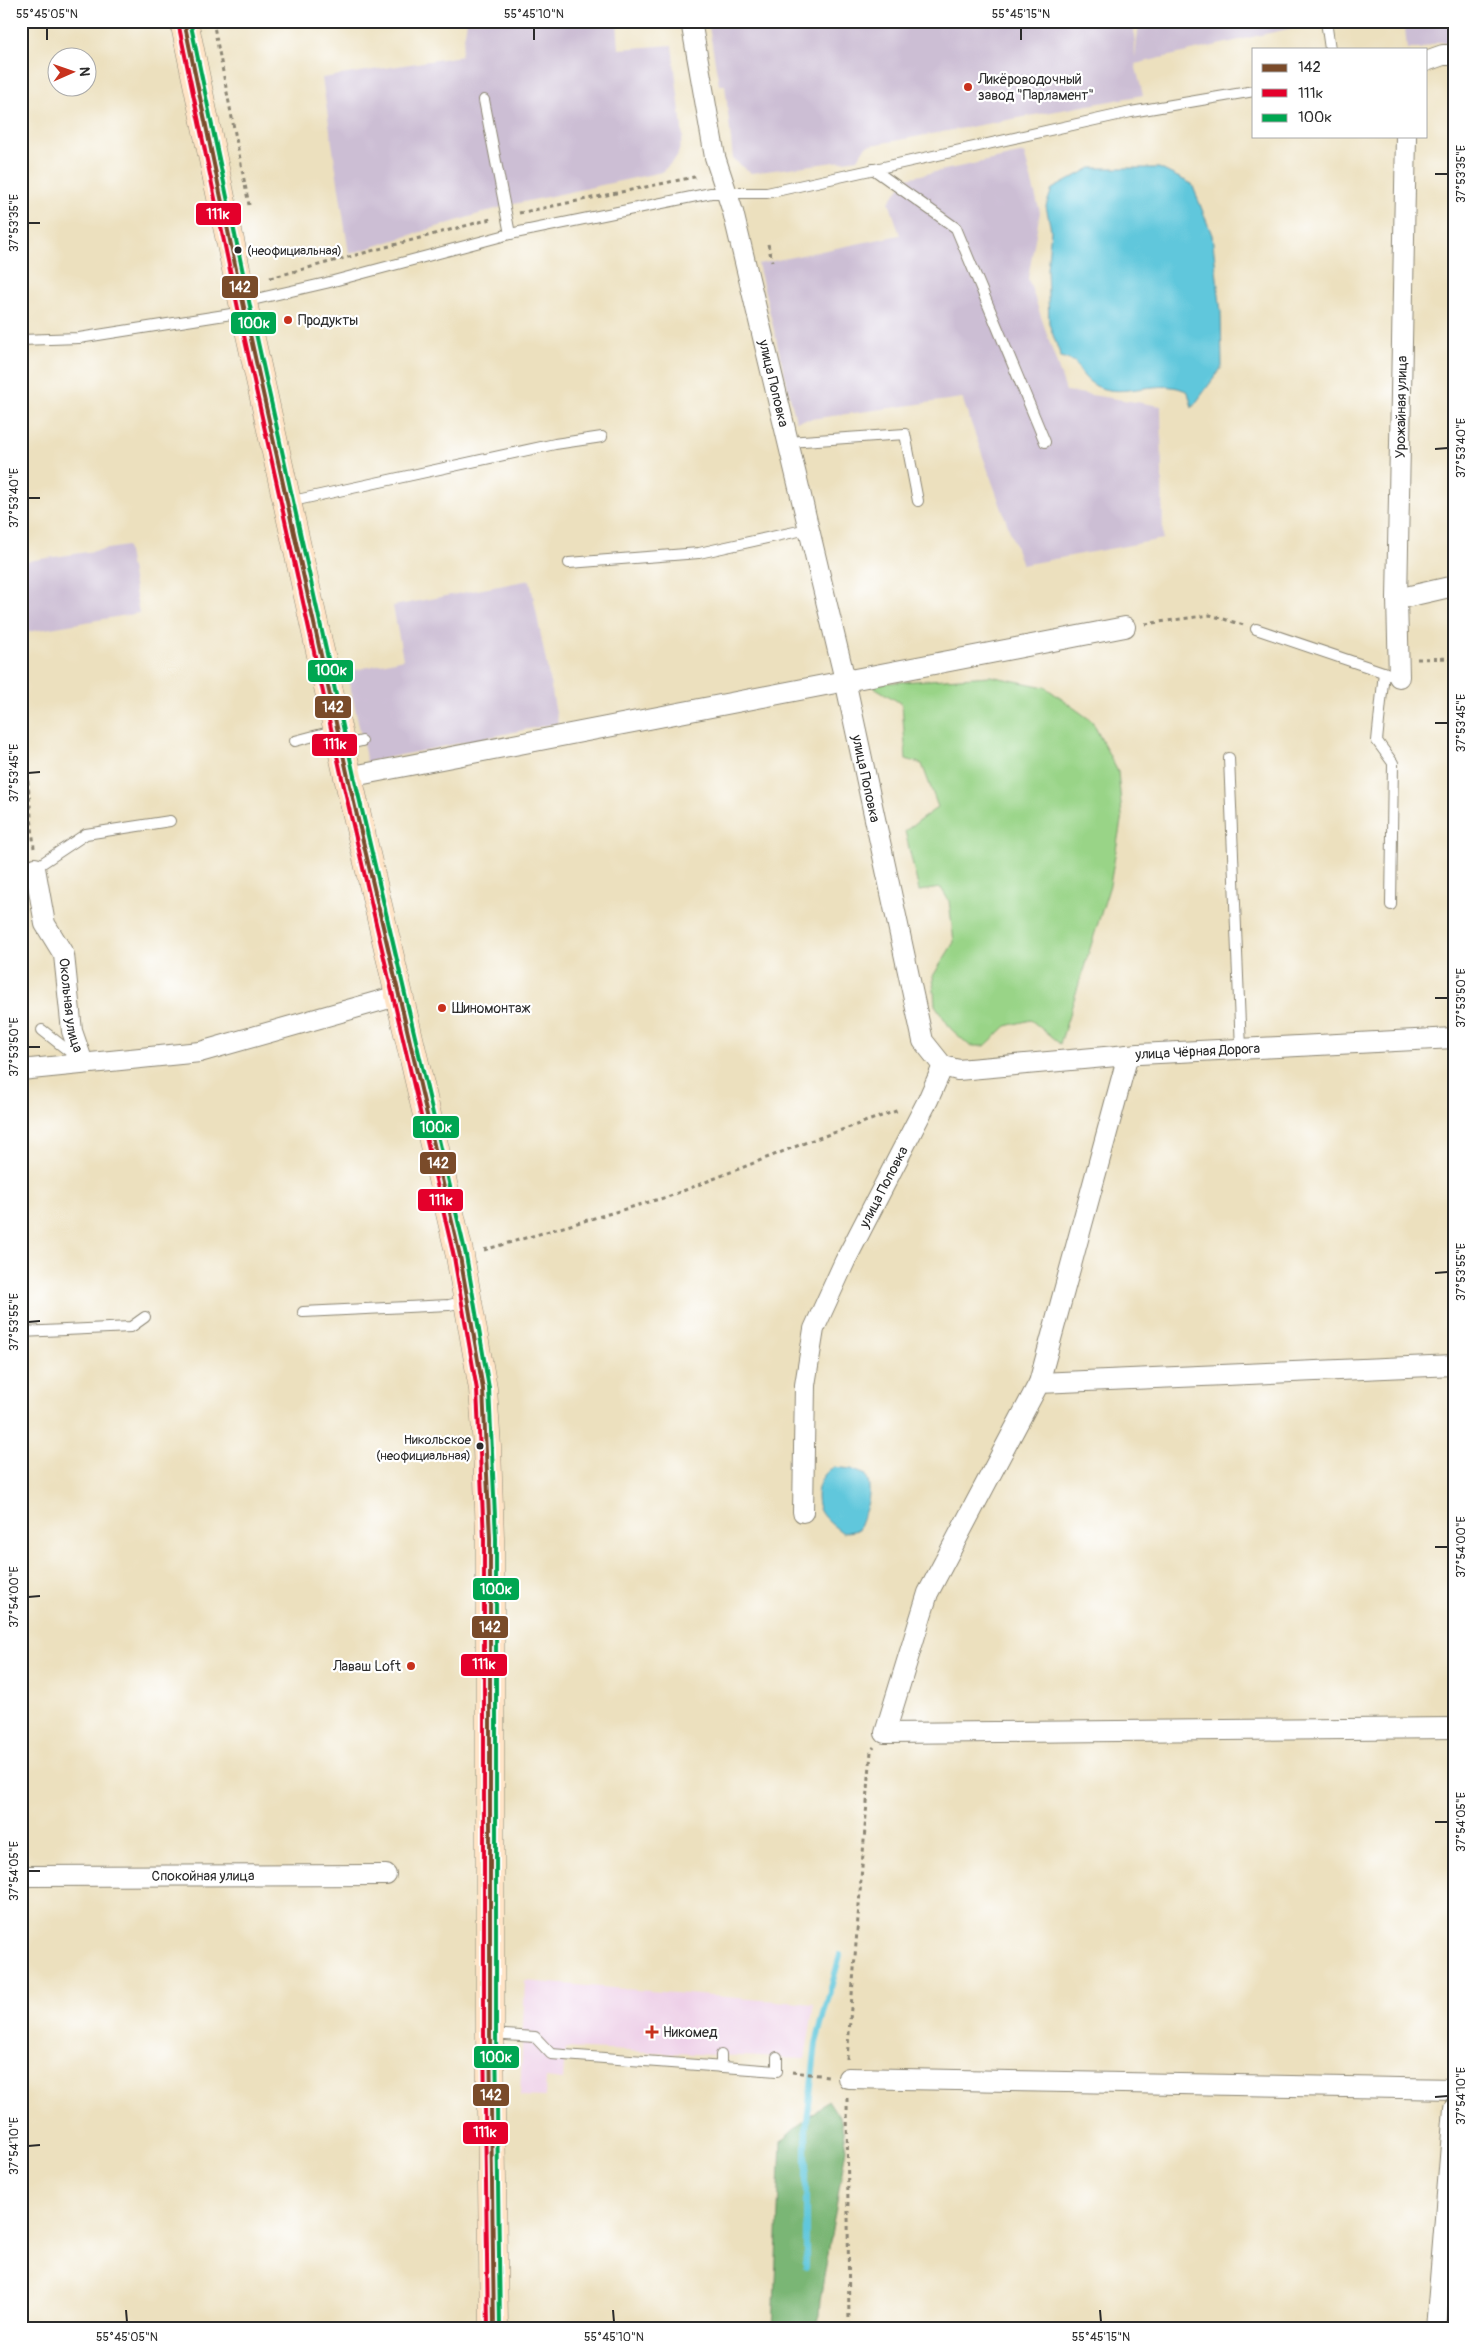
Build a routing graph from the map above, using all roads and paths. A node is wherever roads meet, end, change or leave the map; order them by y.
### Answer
1 (184, 21) edge
2 (213, 21) edge
3 (690, 21) edge
4 (1326, 21) edge
5 (1330, 48) edge
6 (1454, 55) edge
7 (1428, 60) edge
8 (1252, 91) edge
9 (484, 100) dead end
10 (1406, 138) edge
11 (873, 169) junction
12 (727, 193) junction
13 (251, 212) dead end
14 (510, 234) junction
15 (768, 244) dead end
16 (772, 261) dead end
17 (244, 307) junction
18 (21, 340) edge
19 (602, 436) dead end
20 (788, 442) junction
21 (1045, 442) dead end
22 (918, 501) dead end
23 (287, 502) junction
24 (808, 529) junction
25 (568, 563) dead end
26 (1454, 586) edge
27 (1397, 599) junction
28 (1125, 627) joint
29 (1256, 629) joint
30 (1454, 658) edge
31 (1394, 669) junction
32 (845, 680) junction
33 (21, 709) edge
34 (347, 739) junction
35 (295, 740) dead end
36 (1229, 758) dead end
37 (348, 777) junction
38 (170, 821) dead end
39 (35, 868) junction
40 (1392, 905) dead end
41 (398, 996) junction
42 (42, 1030) dead end
43 (1454, 1038) edge
44 (1241, 1049) junction
45 (1128, 1055) junction
46 (83, 1063) junction
47 (943, 1066) junction
48 (21, 1070) edge
49 (928, 1100) junction
50 (460, 1256) junction
51 (468, 1301) junction
52 (303, 1312) dead end
53 (145, 1317) dead end
54 (21, 1332) edge
55 (1454, 1365) edge
56 (1039, 1383) junction
57 (803, 1512) dead end
58 (1454, 1728) edge
59 (885, 1733) junction
60 (386, 1875) dead end
61 (21, 1876) edge
62 (490, 2034) junction
63 (721, 2055) dead end
64 (778, 2057) dead end
65 (721, 2067) junction
66 (776, 2071) junction
67 (839, 2078) junction
68 (1454, 2089) edge
69 (1454, 2108) edge
70 (494, 2329) edge
71 (848, 2329) edge
72 (1436, 2329) edge

1 - 17 main road
2 - 13 path
3 - 12 street, улица Поповка
4 - 5 lane
6 - 7 street
8 - 11 lane
9 - 14 lane
10 - 27 street, Урожайная улица
11 - 12 lane
11 - 21 lane
12 - 14 lane
12 - 20 street, улица Поповка
14 - 17 lane
15 - 16 path
17 - 18 lane
17 - 23 main road
19 - 23 lane
20 - 22 lane
20 - 24 street, улица Поповка
23 - 34 main road
24 - 25 lane
24 - 32 street, улица Поповка
26 - 27 street
27 - 31 street, Урожайная улица
28 - 29 path
28 - 32 street
29 - 31 lane
30 - 31 path
31 - 40 lane
32 - 37 street
32 - 47 street, улица Поповка
33 - 39 path
34 - 35 lane
34 - 37 main road
36 - 44 lane
37 - 41 main road
38 - 39 lane
39 - 46 street, Окольная улица
41 - 46 street
41 - 50 main road
42 - 46 lane
43 - 44 street, улица Чёрная Дорога
44 - 45 street, улица Чёрная Дорога
45 - 47 street, улица Чёрная Дорога
45 - 56 street
46 - 48 street, Окольная улица
47 - 49 street, улица Поповка
49 - 50 path
49 - 57 street, улица Поповка
50 - 51 main road
51 - 52 lane
51 - 62 main road
53 - 54 lane
55 - 56 street
56 - 59 street
58 - 59 street
59 - 67 path
60 - 61 street, Спокойная улица
62 - 65 lane
62 - 70 main road
63 - 65 lane
64 - 66 lane
65 - 66 lane
66 - 67 path
67 - 68 street
67 - 71 path
69 - 72 street

